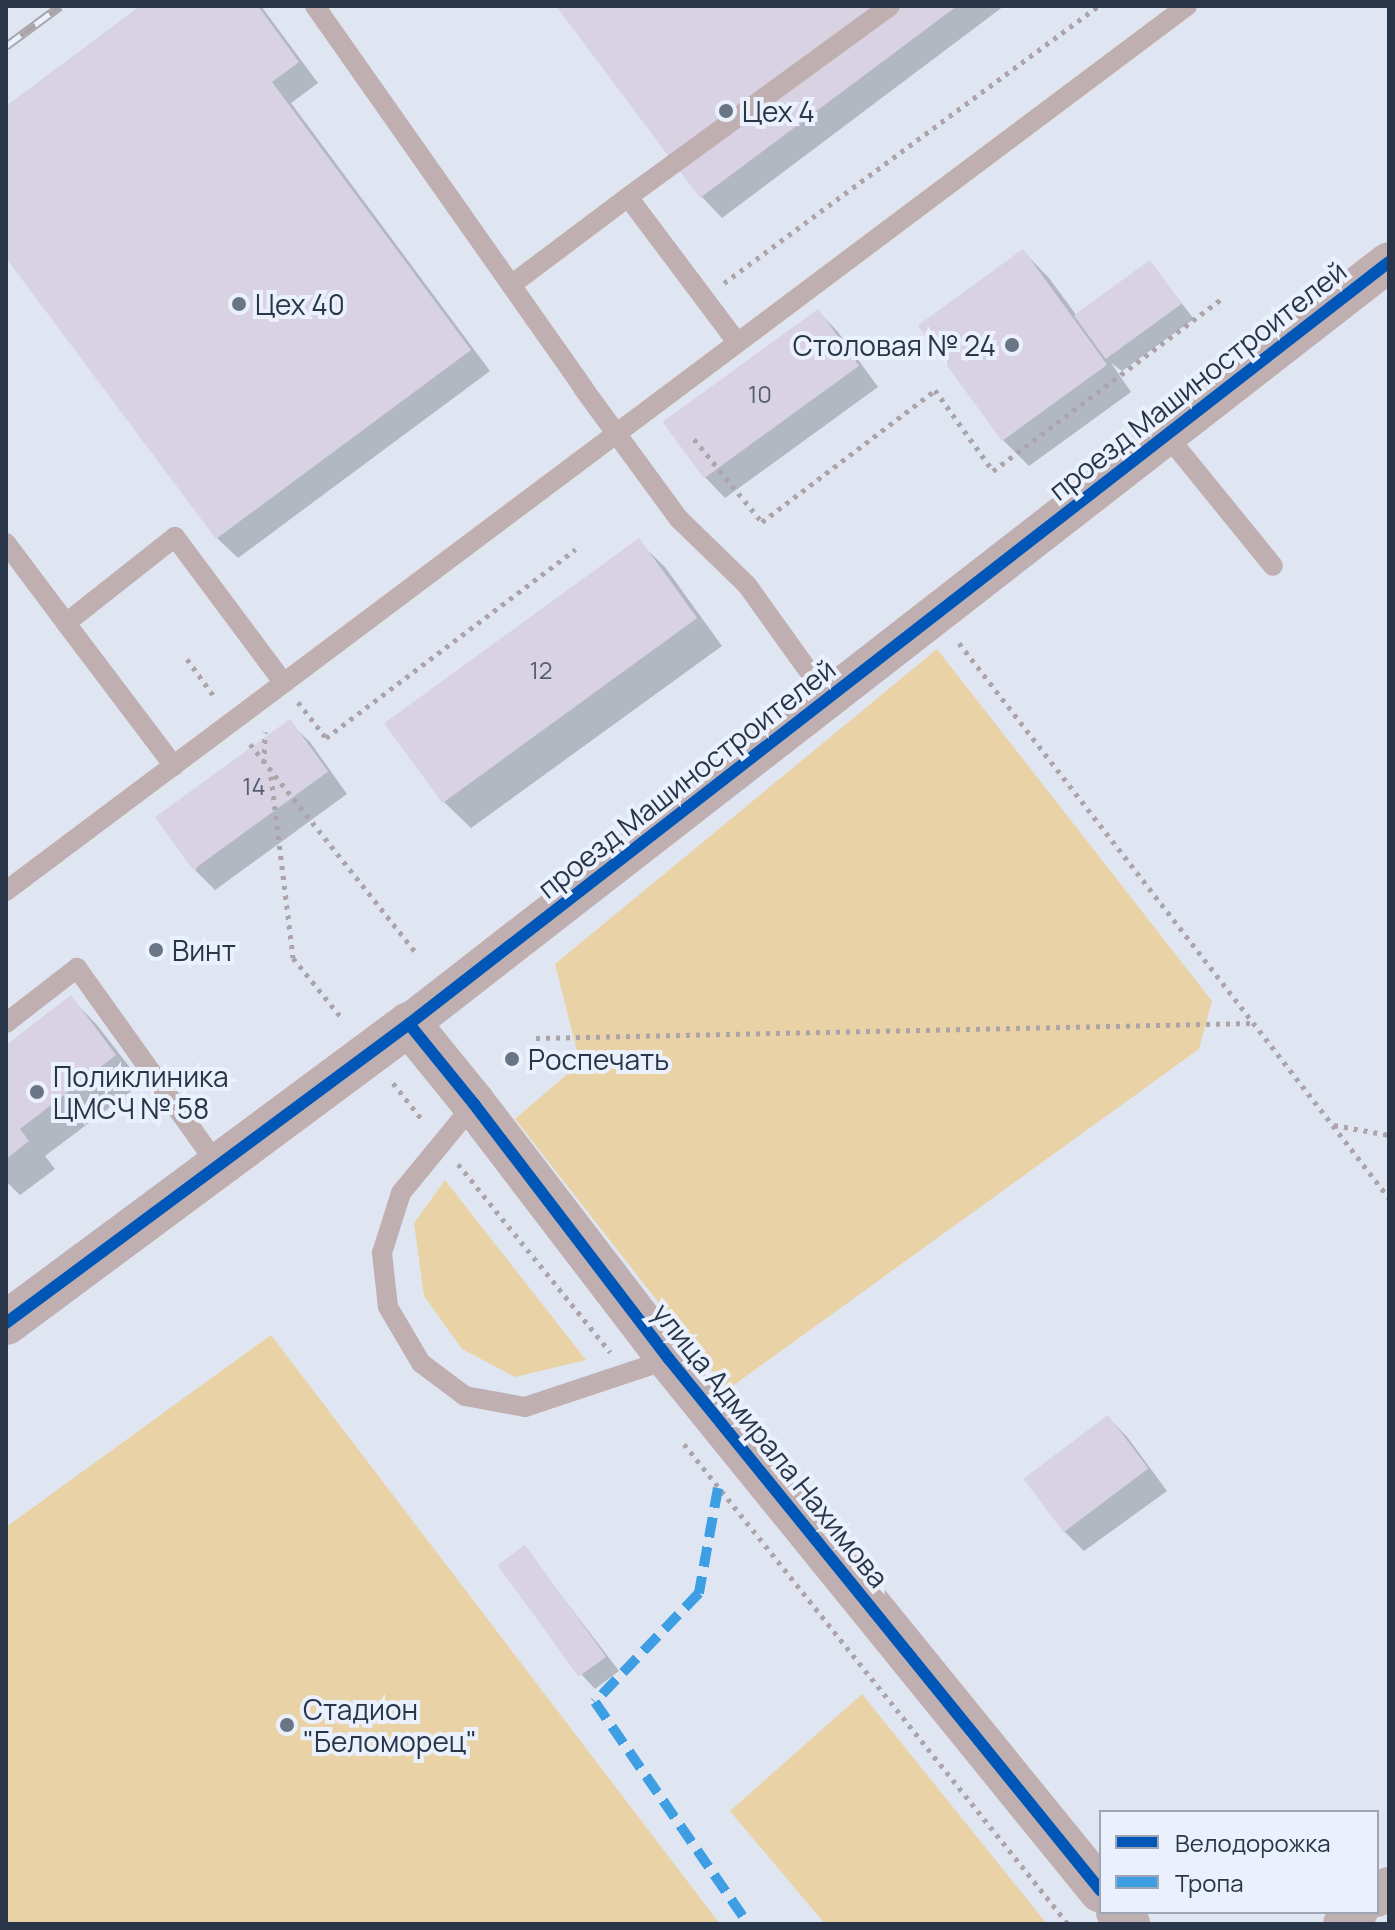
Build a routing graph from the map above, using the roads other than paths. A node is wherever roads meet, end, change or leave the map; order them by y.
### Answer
1 (315, 6) edge
2 (890, 6) edge
3 (1187, 6) edge
4 (628, 197) junction
5 (1389, 262) edge
6 (511, 285) junction
7 (737, 342) junction
8 (617, 433) junction
9 (1165, 433) junction
10 (6, 543) edge
11 (1273, 566) dead end
12 (66, 623) junction
13 (284, 683) junction
14 (828, 698) junction
15 (174, 766) junction
16 (6, 891) edge
17 (6, 1023) edge
18 (409, 1024) junction
19 (474, 1104) junction
20 (219, 1167) junction
21 (6, 1323) edge
22 (669, 1359) junction
23 (1099, 1889) edge

1 - 6 lane
2 - 4 lane
3 - 7 lane
4 - 6 lane
4 - 7 lane
5 - 9 street, проезд Машиностроителей
6 - 8 lane
7 - 8 lane
8 - 13 lane
8 - 14 lane
9 - 11 lane
9 - 14 street, проезд Машиностроителей
10 - 12 lane
12 - 13 lane
12 - 15 lane
13 - 15 lane
14 - 18 street, проезд Машиностроителей
15 - 16 lane
17 - 20 lane
18 - 19 street, улица Адмирала Нахимова
18 - 20 street, проезд Машиностроителей
19 - 22 street, улица Адмирала Нахимова
19 - 22 lane
20 - 21 street, проезд Машиностроителей
22 - 23 street, улица Адмирала Нахимова

